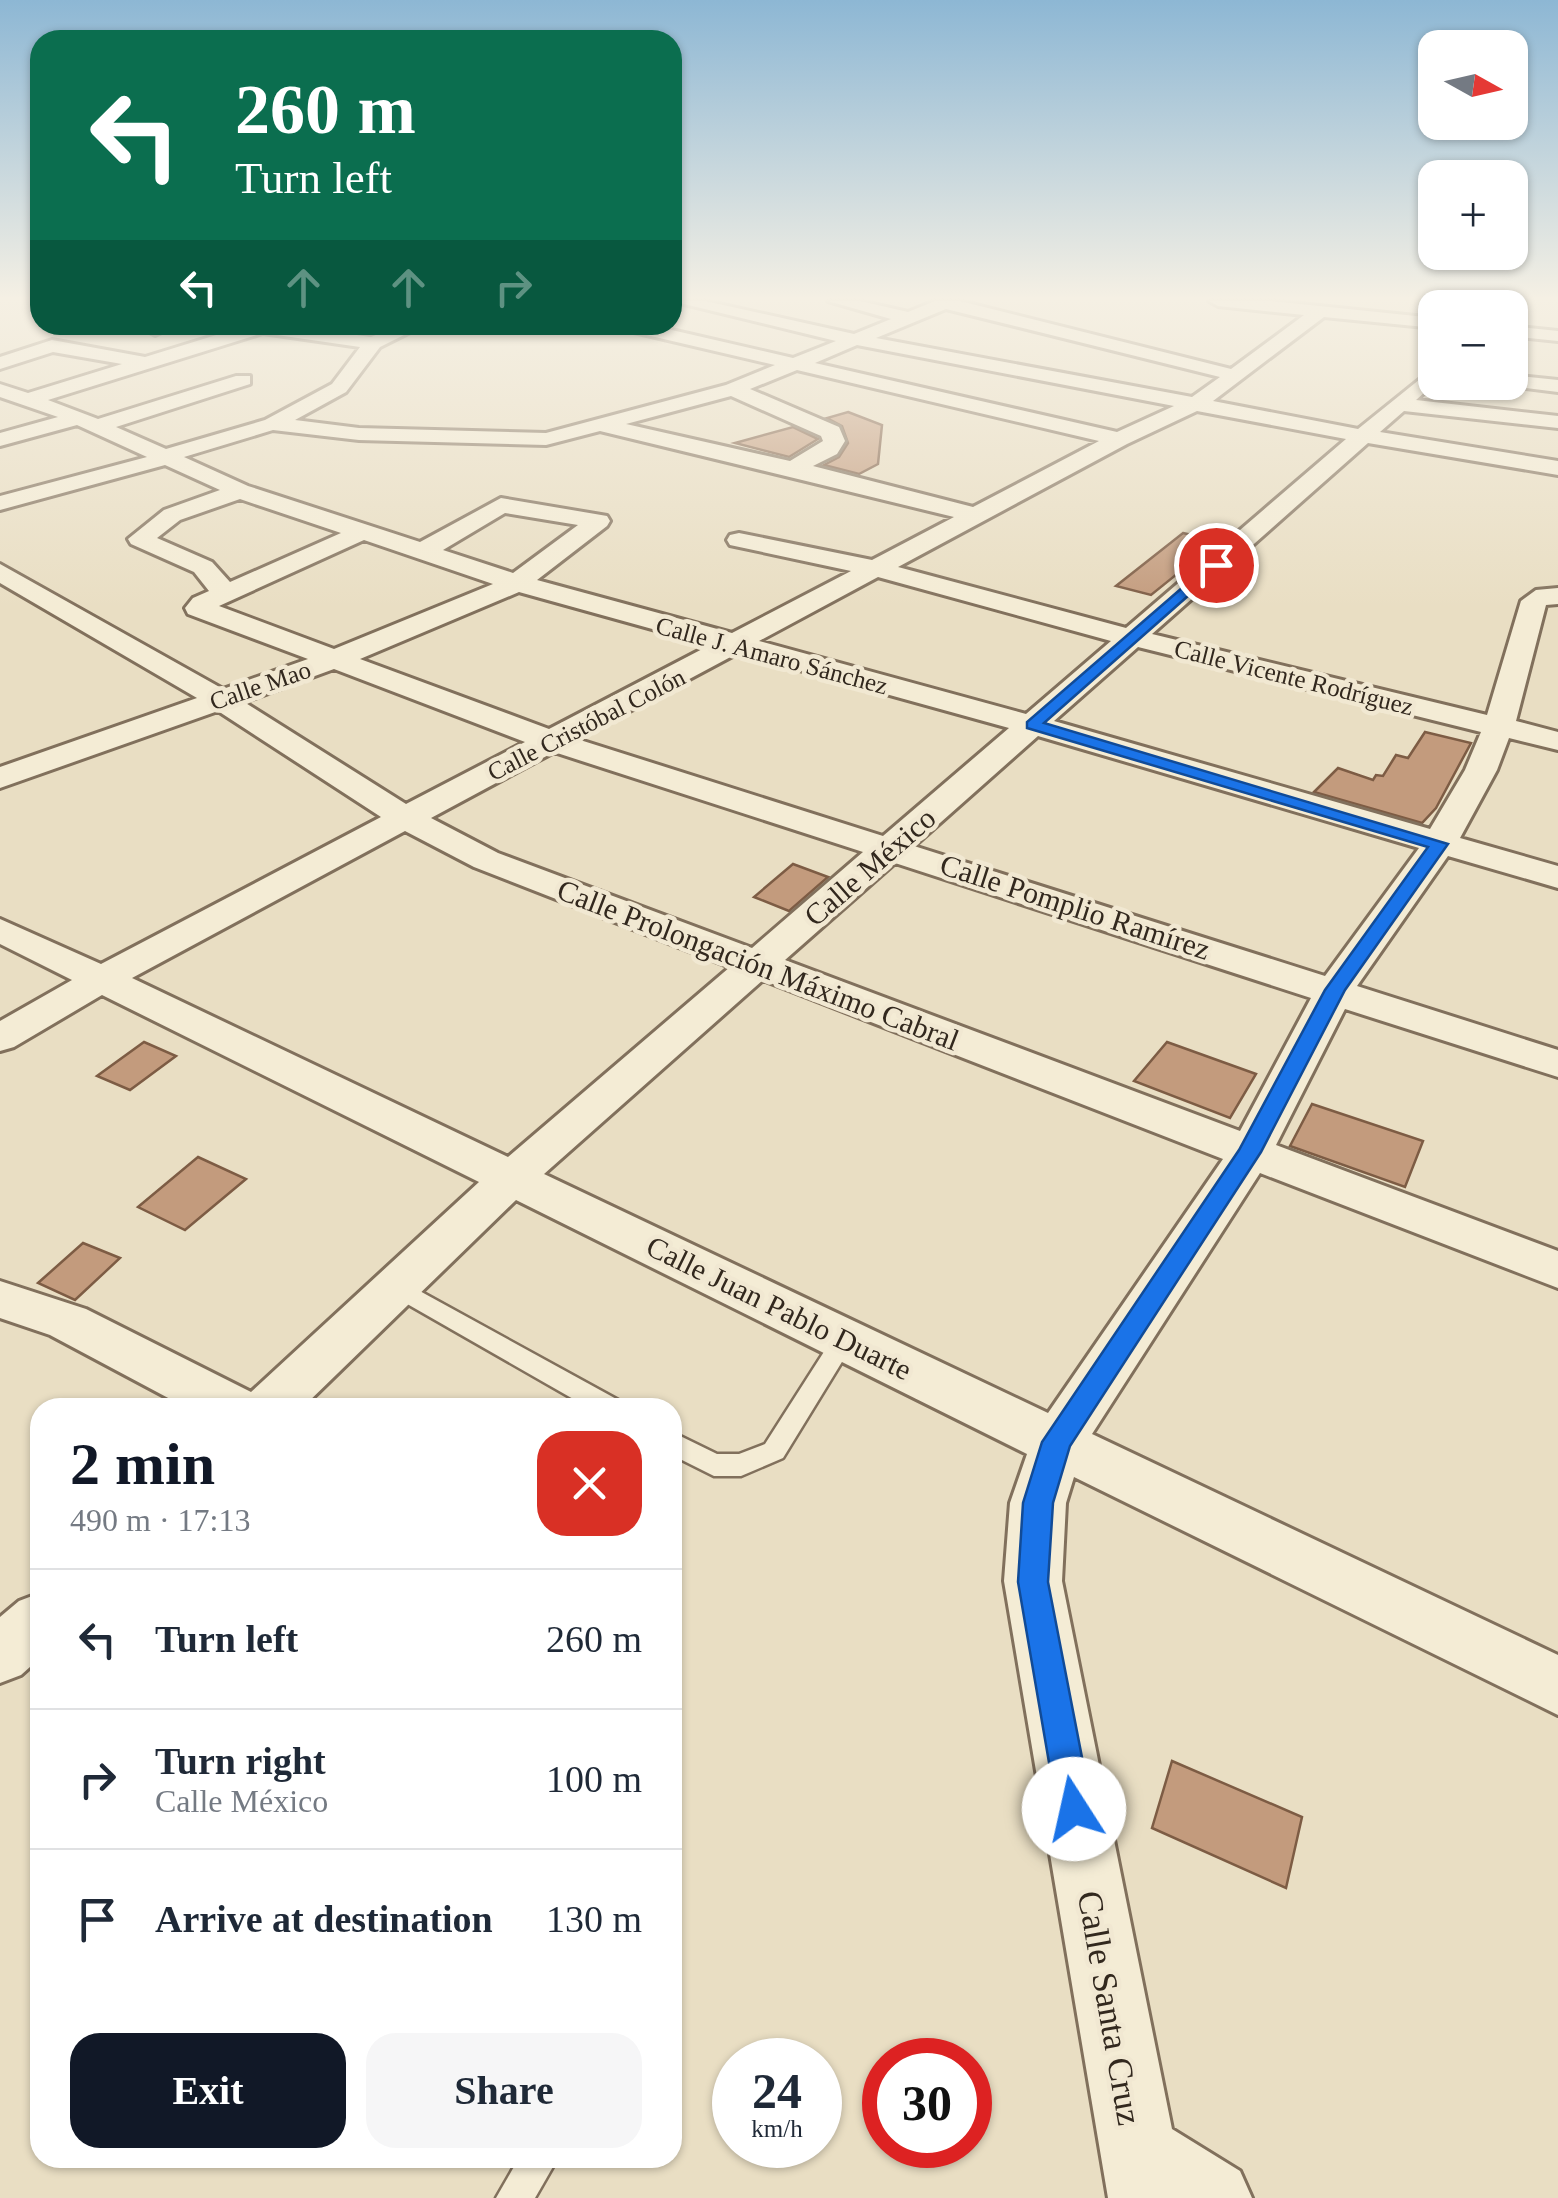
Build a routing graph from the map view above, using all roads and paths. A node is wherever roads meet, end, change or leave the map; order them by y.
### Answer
1 (42, 404) edge
2 (156, 404) edge
3 (310, 404) edge
4 (678, 404) edge
5 (766, 404) edge
6 (966, 404) edge
7 (1197, 404) edge
8 (1208, 404) edge
9 (1400, 404) joint
10 (88, 422) junction
11 (1558, 422) edge
12 (272, 424) junction
13 (598, 425) junction
14 (554, 436) junction
15 (1364, 436) junction
16 (0, 440) edge
17 (1119, 440) junction
18 (168, 458) junction
19 (748, 458) junction
20 (793, 468) junction
21 (1558, 468) edge
22 (240, 491) junction
23 (0, 503) edge
24 (976, 515) junction
25 (365, 531) junction
26 (738, 540) dead end
27 (425, 550) junction
28 (878, 569) junction
29 (2, 576) edge
30 (517, 583) junction
31 (1558, 596) edge
32 (212, 601) junction
33 (1133, 638) junction
34 (736, 646) junction
35 (333, 660) junction
36 (218, 698) junction
37 (1032, 725) junction
38 (1500, 726) junction
39 (552, 741) junction
40 (1558, 741) edge
41 (0, 778) edge
42 (405, 818) junction
43 (1439, 844) junction
44 (891, 849) junction
45 (1558, 877) edge
46 (0, 930) edge
47 (758, 964) junction
48 (102, 979) junction
49 (1335, 990) junction
50 (0, 1038) edge
51 (1558, 1064) edge
52 (1250, 1152) junction
53 (512, 1178) junction
54 (1558, 1270) edge
55 (396, 1287) junction
56 (0, 1299) edge
57 (844, 1339) junction
58 (216, 1398) edge
59 (279, 1398) edge
60 (593, 1398) edge
61 (1057, 1442) junction
62 (682, 1447) edge
63 (30, 1629) edge
64 (0, 1655) edge
65 (1558, 1686) edge
66 (534, 2168) edge
67 (1141, 2174) edge
68 (514, 2198) edge
69 (1213, 2198) edge

1 - 10 street, Calle J. Amaro Sánchez
2 - 10 street
3 - 12 street
4 - 13 street
5 - 20 street
6 - 17 street
7 - 17 street, Calle Cristóbal Colón
8 - 15 street
9 - 11 street
9 - 15 street, Calle México
10 - 16 street
10 - 18 street, Calle J. Amaro Sánchez
12 - 14 street
12 - 18 street
13 - 14 street
13 - 19 street
14 - 19 street
15 - 21 street
15 - 33 street, Calle México
17 - 24 street, Calle Cristóbal Colón
18 - 22 street, Calle J. Amaro Sánchez
18 - 23 street
19 - 20 street
20 - 24 street
22 - 25 street, Calle J. Amaro Sánchez
22 - 32 street, Calle Pomplio Ramírez
24 - 28 street, Calle Cristóbal Colón
25 - 27 street, Calle J. Amaro Sánchez
25 - 32 street
26 - 28 street, Calle Vicente Rodríguez
27 - 30 street, Calle J. Amaro Sánchez
27 - 30 street, Calle Mao
28 - 33 street, Calle Vicente Rodríguez
28 - 34 street, Calle Cristóbal Colón
29 - 36 street, Calle Prolongación Máximo Cabral
30 - 34 street, Calle J. Amaro Sánchez
30 - 35 street, Calle Mao
31 - 38 street, Calle Santa Cruz
32 - 35 street, Calle Pomplio Ramírez
33 - 37 street, Calle México
33 - 38 street, Calle Vicente Rodríguez
34 - 37 street, Calle J. Amaro Sánchez
34 - 39 street, Calle Cristóbal Colón
35 - 36 street, Calle Mao
35 - 39 street, Calle Pomplio Ramírez
36 - 41 street, Calle Mao
36 - 42 street, Calle Prolongación Máximo Cabral
37 - 43 street, Calle J. Amaro Sánchez
37 - 44 street, Calle México
38 - 40 street, Calle Vicente Rodríguez
38 - 43 street, Calle Santa Cruz
39 - 42 street, Calle Cristóbal Colón
39 - 44 street, Calle Pomplio Ramírez
42 - 47 street, Calle Prolongación Máximo Cabral
42 - 48 street, Calle Cristóbal Colón
43 - 45 street, Calle J. Amaro Sánchez
43 - 49 street, Calle Santa Cruz
44 - 47 street, Calle México
44 - 49 street, Calle Pomplio Ramírez
46 - 48 street, Calle Juan Pablo Duarte
47 - 52 street, Calle Prolongación Máximo Cabral
47 - 53 street, Calle México
48 - 50 street, Calle Cristóbal Colón
48 - 53 street, Calle Juan Pablo Duarte
49 - 51 street, Calle Pomplio Ramírez
49 - 52 street, Calle Santa Cruz
52 - 54 street, Calle Prolongación Máximo Cabral
52 - 61 street, Calle Santa Cruz
53 - 55 street, Calle México
53 - 57 street, Calle Juan Pablo Duarte
55 - 59 street, Calle México
55 - 60 lane
56 - 58 street
57 - 61 street, Calle Juan Pablo Duarte
57 - 62 lane
61 - 65 street, Calle Juan Pablo Duarte
61 - 67 street, Calle Santa Cruz
63 - 64 street
66 - 68 lane
67 - 69 street

